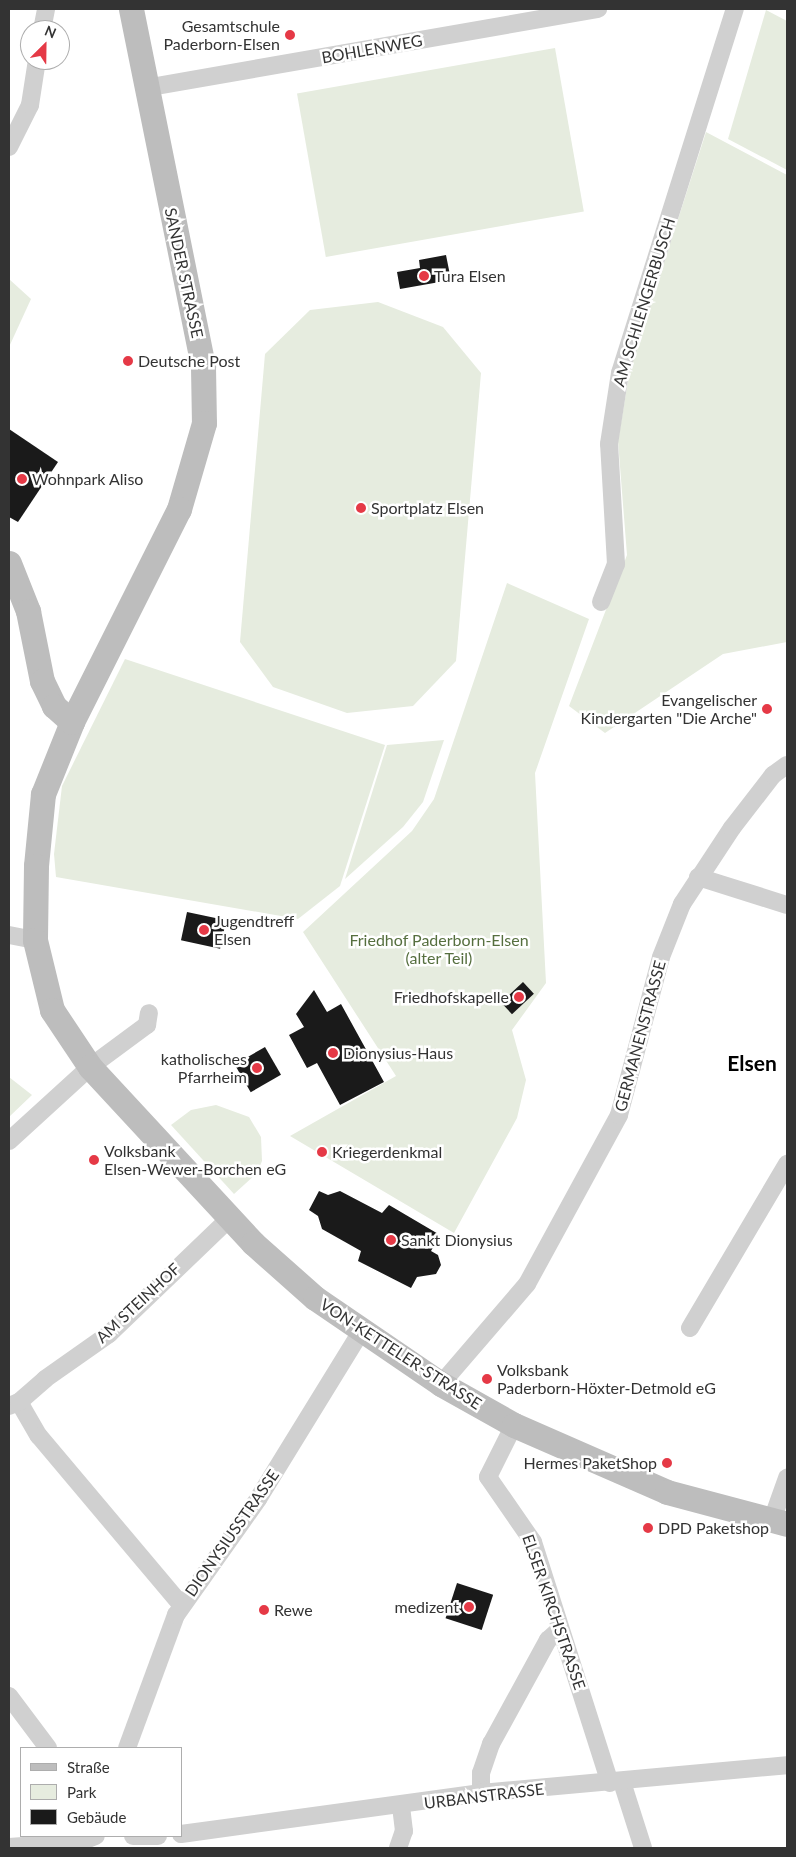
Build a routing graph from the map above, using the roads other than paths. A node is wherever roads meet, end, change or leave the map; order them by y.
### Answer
1 (131, 9) edge
2 (598, 9) edge
3 (735, 9) edge
4 (35, 70) edge
5 (145, 88) junction
6 (9, 147) edge
7 (9, 563) edge
8 (601, 602) dead end
9 (72, 722) junction
10 (787, 765) edge
11 (698, 876) junction
12 (787, 905) edge
13 (9, 935) edge
14 (35, 940) junction
15 (149, 1013) dead end
16 (90, 1067) junction
17 (9, 1141) edge
18 (787, 1164) edge
19 (229, 1219) junction
20 (690, 1328) dead end
21 (362, 1330) junction
22 (441, 1384) junction
23 (14, 1404) edge
24 (514, 1425) junction
25 (787, 1478) edge
26 (780, 1522) edge
27 (182, 1606) junction
28 (559, 1630) junction
29 (9, 1696) edge
30 (47, 1747) edge
31 (128, 1747) edge
32 (787, 1765) edge
33 (616, 1783) junction
34 (481, 1794) junction
35 (401, 1806) junction
36 (182, 1834) edge
37 (86, 1842) edge
38 (9, 1846) edge
39 (398, 1848) edge
40 (643, 1848) edge

1 - 5 street, SANDER STRASSE
2 - 5 street, BOHLENWEG
3 - 8 street, AM SCHLENGERBUSCH
4 - 6 street
5 - 9 street, SANDER STRASSE
7 - 9 street
9 - 14 street, VON-KETTELER-STRASSE
10 - 11 street, GERMANENSTRASSE
11 - 12 street
11 - 22 street, GERMANENSTRASSE
13 - 14 street
14 - 16 street, VON-KETTELER-STRASSE
15 - 16 street
16 - 17 street
16 - 19 street, VON-KETTELER-STRASSE
18 - 20 street
19 - 21 street, VON-KETTELER-STRASSE
19 - 23 street, AM STEINHOF
21 - 22 street, VON-KETTELER-STRASSE
21 - 27 street, DIONYSIUSSTRASSE
22 - 24 street, VON-KETTELER-STRASSE
23 - 27 street, AM STEINHOF
24 - 26 street, VON-KETTELER-STRASSE
24 - 28 street, ELSER KIRCHSTRASSE
25 - 26 street
27 - 31 street, DIONYSIUSSTRASSE
28 - 33 street, ELSER KIRCHSTRASSE
28 - 34 street
29 - 30 street
32 - 33 street, URBANSTRASSE
33 - 34 street, URBANSTRASSE
33 - 40 street, ELSER KIRCHSTRASSE
34 - 35 street, URBANSTRASSE
35 - 36 street, URBANSTRASSE
35 - 39 street
37 - 38 street

